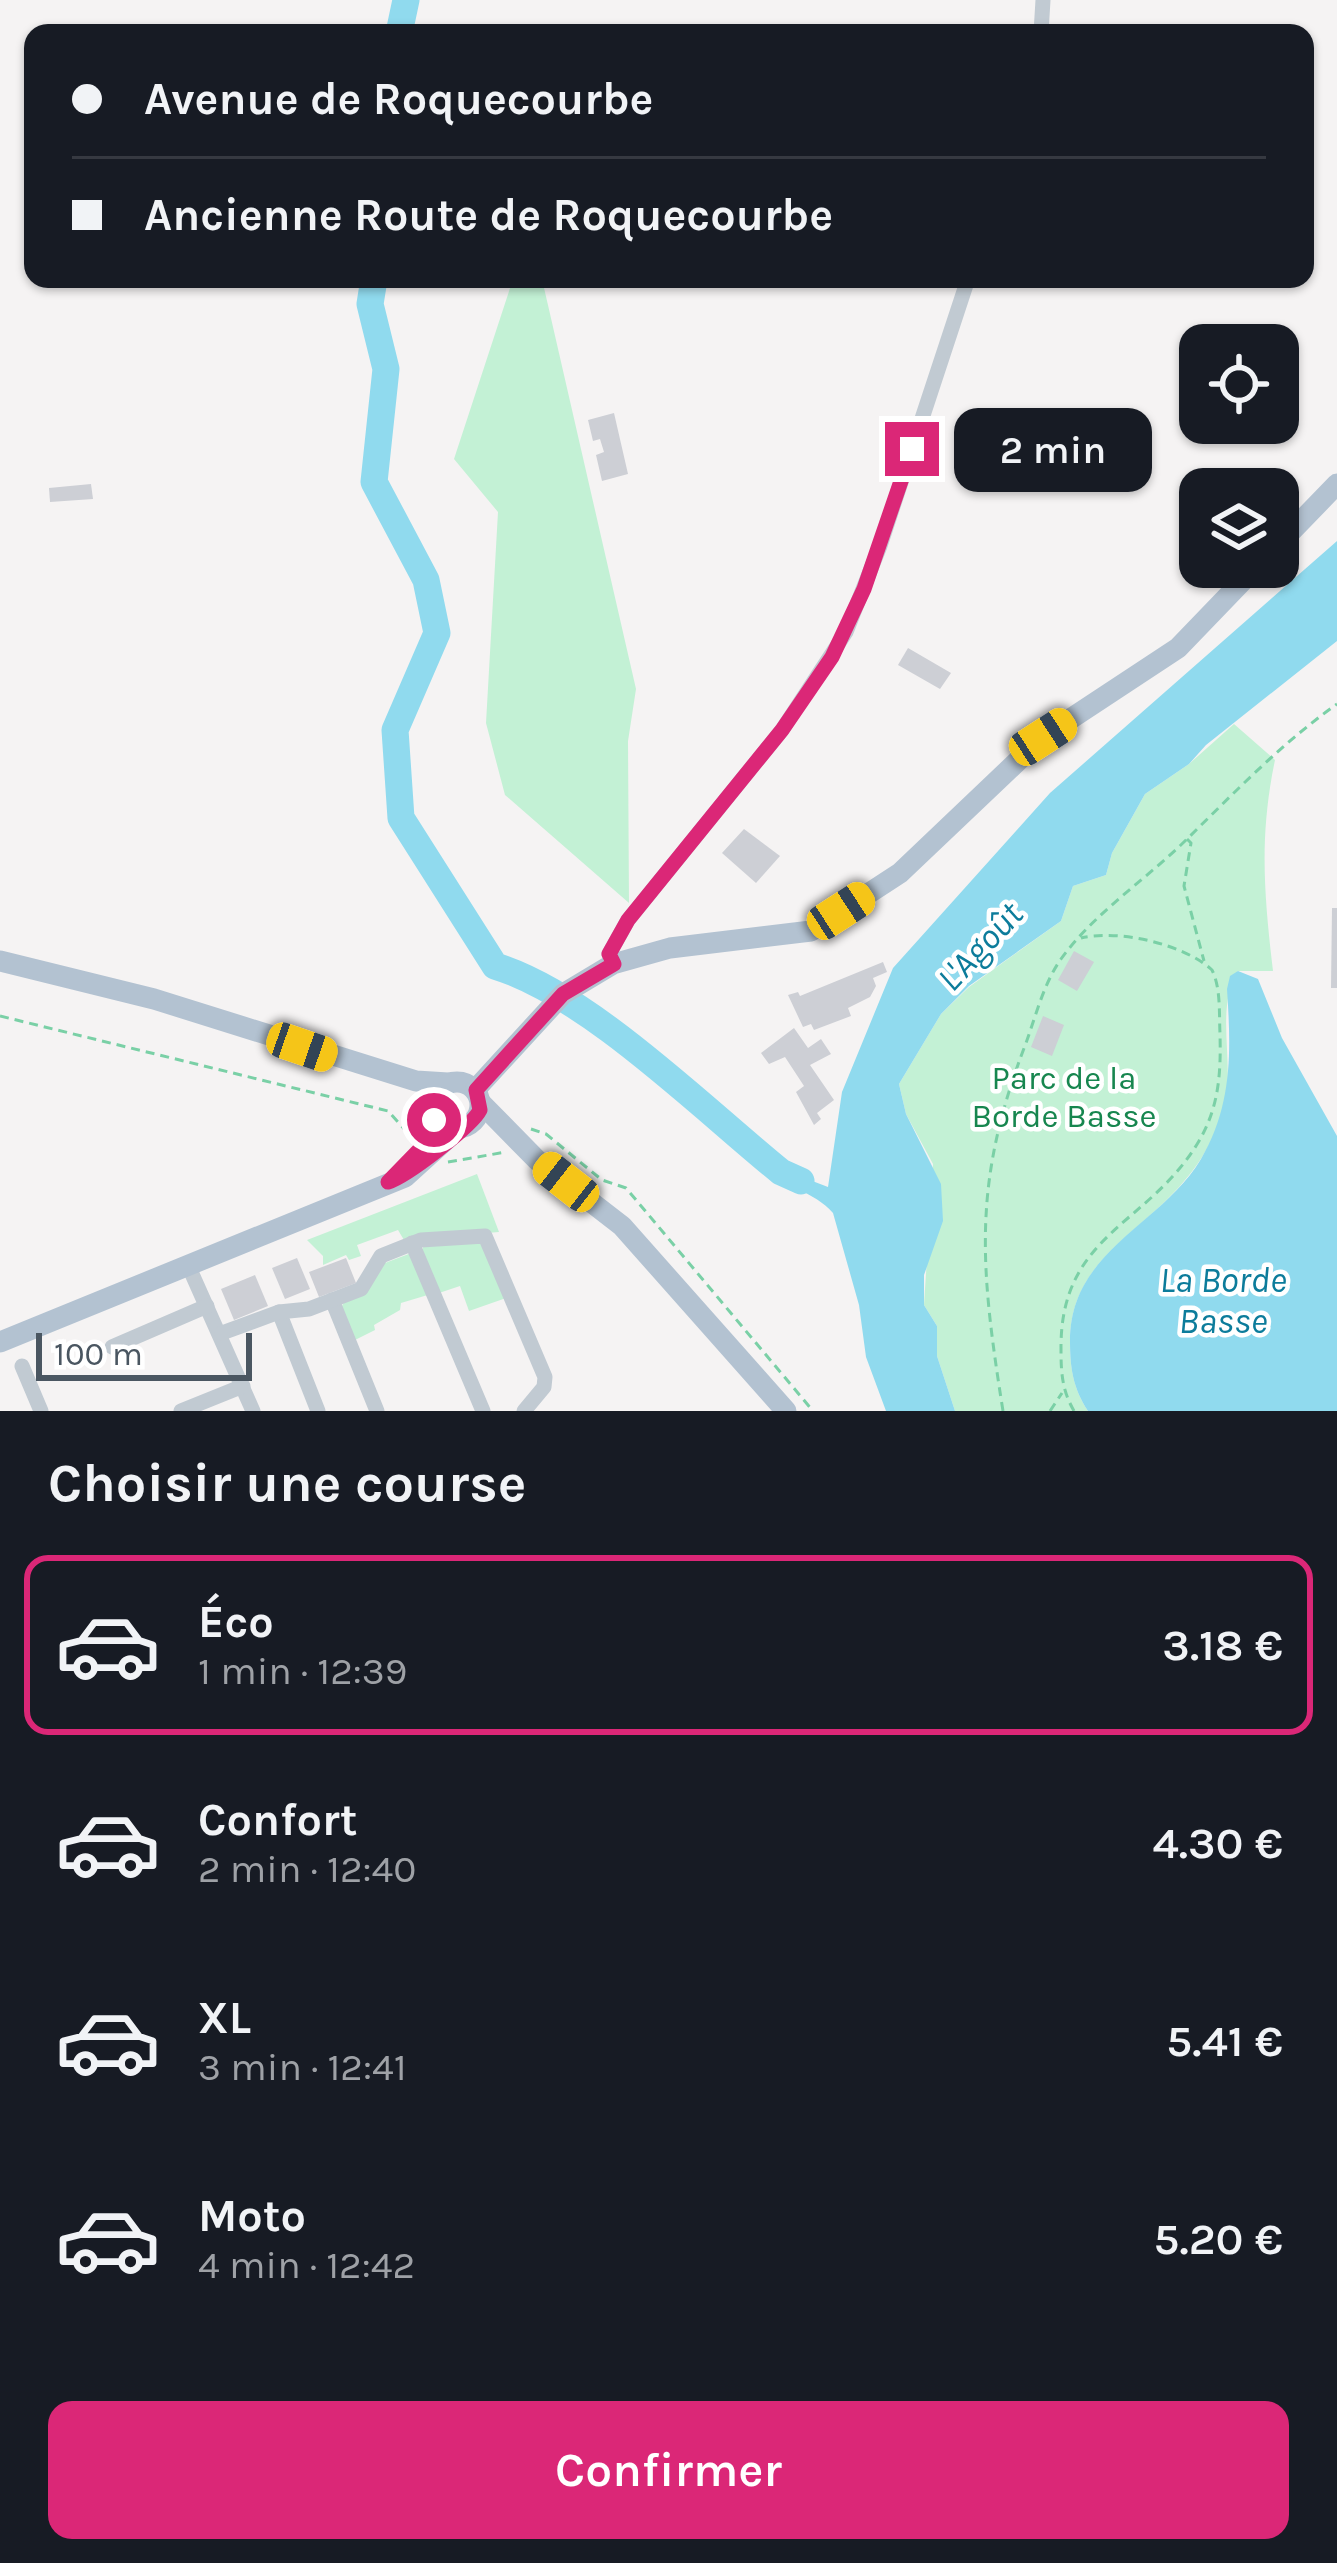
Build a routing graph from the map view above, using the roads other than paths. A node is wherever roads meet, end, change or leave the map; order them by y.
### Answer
1 (965, 288) edge
2 (1337, 484) edge
3 (1299, 523) edge
4 (1236, 588) edge
5 (0, 961) edge
6 (614, 964) junction
7 (347, 1062) junction
8 (448, 1083) junction
9 (478, 1096) junction
10 (435, 1110) junction
11 (462, 1127) junction
12 (538, 1161) junction
13 (388, 1182) junction
14 (412, 1244) junction
15 (188, 1265) junction
16 (332, 1300) junction
17 (205, 1301) junction
18 (279, 1312) junction
19 (222, 1333) junction
20 (0, 1342) edge
21 (112, 1347) dead end
22 (22, 1366) dead end
23 (243, 1386) junction
24 (41, 1411) edge
25 (181, 1411) edge
26 (253, 1411) edge
27 (318, 1411) edge
28 (377, 1411) edge
29 (483, 1411) edge
30 (524, 1411) edge
31 (786, 1411) edge

1 - 6 street
2 - 3 main road
4 - 6 main road
5 - 7 main road
6 - 9 main road
7 - 8 main road
7 - 10 main road
8 - 9 main road
8 - 10 main road
9 - 11 main road
9 - 12 main road
10 - 11 main road
10 - 13 main road
11 - 12 main road
11 - 13 main road
12 - 31 main road
13 - 15 main road
14 - 16 street
14 - 29 street
14 - 30 street
15 - 17 street
15 - 20 main road
16 - 18 street
16 - 28 street
17 - 19 street
17 - 21 street
18 - 19 street
18 - 27 street
19 - 23 street
22 - 24 street
23 - 25 street
23 - 26 street

